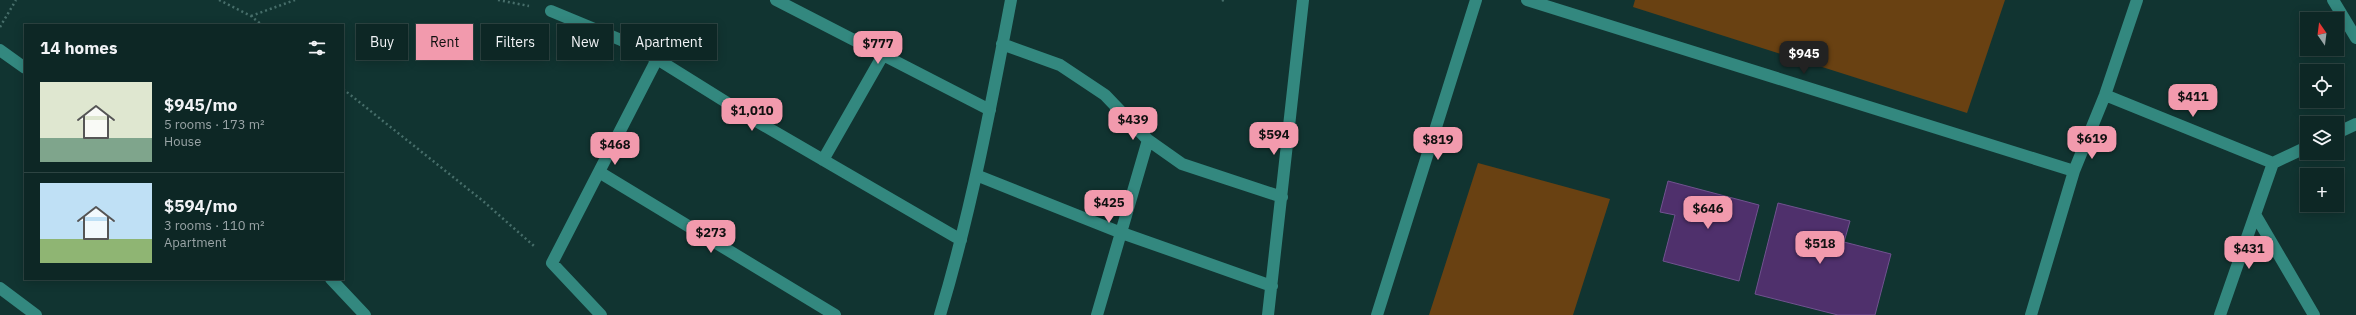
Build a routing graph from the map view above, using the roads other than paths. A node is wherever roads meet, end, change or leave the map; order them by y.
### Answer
1 (776, 0) edge
2 (1011, 0) edge
3 (1303, 0) edge
4 (1476, 0) edge
5 (1527, 0) edge
6 (2137, 0) edge
7 (2333, 0) edge
8 (551, 11) road end
9 (2356, 38) edge
10 (621, 40) edge
11 (1002, 44) junction
12 (0, 50) edge
13 (883, 55) junction
14 (656, 60) edge
15 (659, 60) edge
16 (24, 67) edge
17 (2105, 95) junction
18 (990, 110) junction
19 (2356, 124) edge
20 (2344, 130) edge
21 (1148, 140) junction
22 (2300, 150) edge
23 (824, 160) junction
24 (2273, 163) junction
25 (2074, 171) junction
26 (599, 172) junction
27 (976, 175) junction
28 (1282, 197) junction
29 (2256, 216) junction
30 (1120, 232) junction
31 (961, 240) junction
32 (332, 280) edge
33 (1272, 286) junction
34 (0, 288) edge
35 (36, 315) edge
36 (365, 315) edge
37 (601, 315) edge
38 (835, 315) edge
39 (940, 315) edge
40 (1097, 315) edge
41 (1268, 315) edge
42 (1377, 315) edge
43 (2031, 315) edge
44 (2220, 315) edge
45 (2314, 315) edge

1 - 13 street
2 - 11 street
3 - 28 street
4 - 42 street
5 - 25 street
6 - 17 street
7 - 9 street
8 - 10 street
11 - 18 street
11 - 21 street
12 - 16 street
13 - 18 street
13 - 23 street
14 - 26 street
15 - 23 street
17 - 24 street
17 - 25 street
18 - 27 street
19 - 20 street
21 - 28 street
21 - 30 street
22 - 24 street
23 - 31 street
24 - 29 street
25 - 43 street
26 - 37 street
26 - 38 street
27 - 30 street
27 - 31 street
28 - 33 street
29 - 44 street
29 - 45 street
30 - 33 street
30 - 40 street
31 - 39 street
32 - 36 street
33 - 41 street
34 - 35 street

